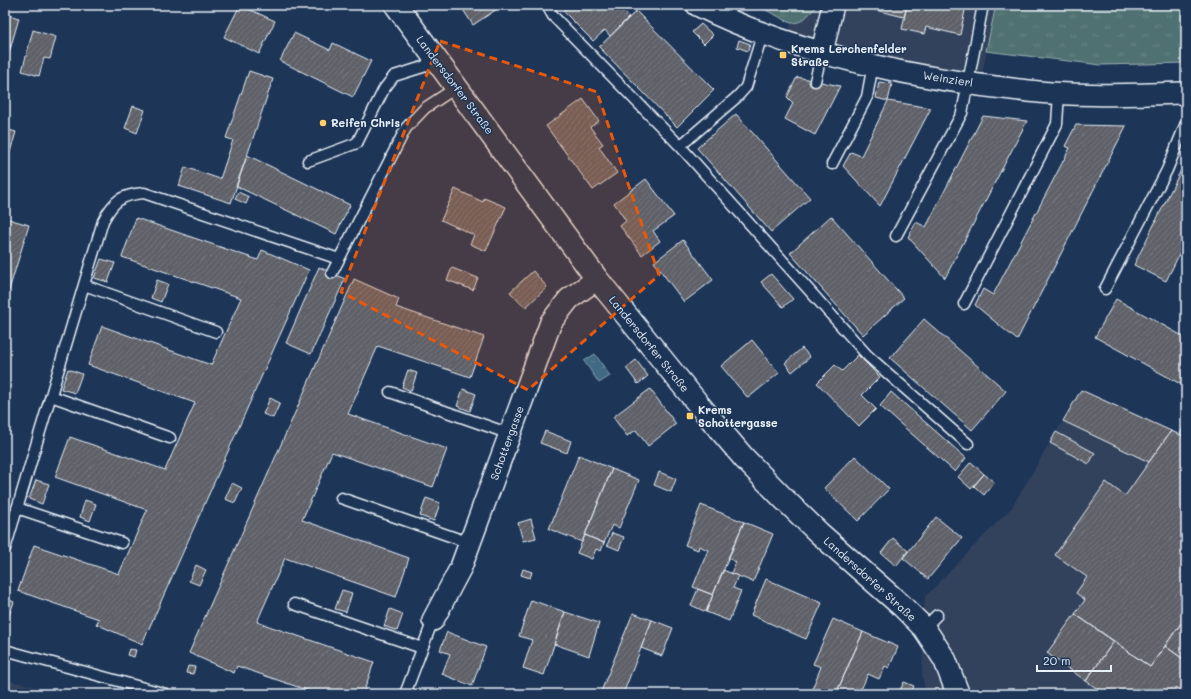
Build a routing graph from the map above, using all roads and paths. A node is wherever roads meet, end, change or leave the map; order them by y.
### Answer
1 (396, 5) edge
2 (548, 5) edge
3 (697, 5) edge
4 (833, 5) edge
5 (983, 5) edge
6 (763, 32) junction
7 (822, 52) junction
8 (436, 59) junction
9 (873, 64) junction
10 (815, 81) dead end
11 (967, 82) junction
12 (457, 87) junction
13 (1186, 92) edge
14 (1059, 93) junction
15 (1186, 124) edge
16 (680, 146) junction
17 (308, 161) dead end
18 (832, 164) dead end
19 (896, 236) dead end
20 (340, 259) junction
21 (332, 273) dead end
22 (597, 279) junction
23 (84, 285) junction
24 (1105, 289) dead end
25 (964, 304) dead end
26 (216, 332) dead end
27 (390, 392) dead end
28 (51, 396) junction
29 (510, 434) junction
30 (170, 438) dead end
31 (968, 444) dead end
32 (341, 498) dead end
33 (18, 508) junction
34 (122, 543) dead end
35 (470, 543) junction
36 (5, 550) edge
37 (294, 604) dead end
38 (433, 620) joint
39 (422, 648) junction
40 (5, 650) edge
41 (166, 694) edge
42 (405, 694) edge
43 (958, 694) edge

1 - 8 main road, Landersdorfer Straße
2 - 16 lane
3 - 6 street, Weinzierl
4 - 7 street
5 - 11 lane
6 - 7 street, Weinzierl
6 - 16 lane
7 - 9 street, Weinzierl
7 - 10 lane
8 - 12 main road, Landersdorfer Straße
8 - 17 lane
9 - 11 street, Weinzierl
9 - 18 lane
11 - 14 street, Weinzierl
11 - 19 lane
12 - 20 lane
12 - 22 main road, Landersdorfer Straße
13 - 14 street, Weinzierl
14 - 25 lane
15 - 24 lane
16 - 31 lane
20 - 21 lane
20 - 23 lane
22 - 29 street, Schottergasse
22 - 43 main road, Landersdorfer Straße
23 - 26 lane
23 - 28 lane
27 - 29 lane
28 - 30 lane
28 - 33 lane
29 - 35 street, Schottergasse
32 - 35 lane
33 - 34 lane
33 - 36 lane
35 - 38 street, Schottergasse
37 - 39 lane
38 - 39 lane
39 - 42 lane
40 - 41 lane

